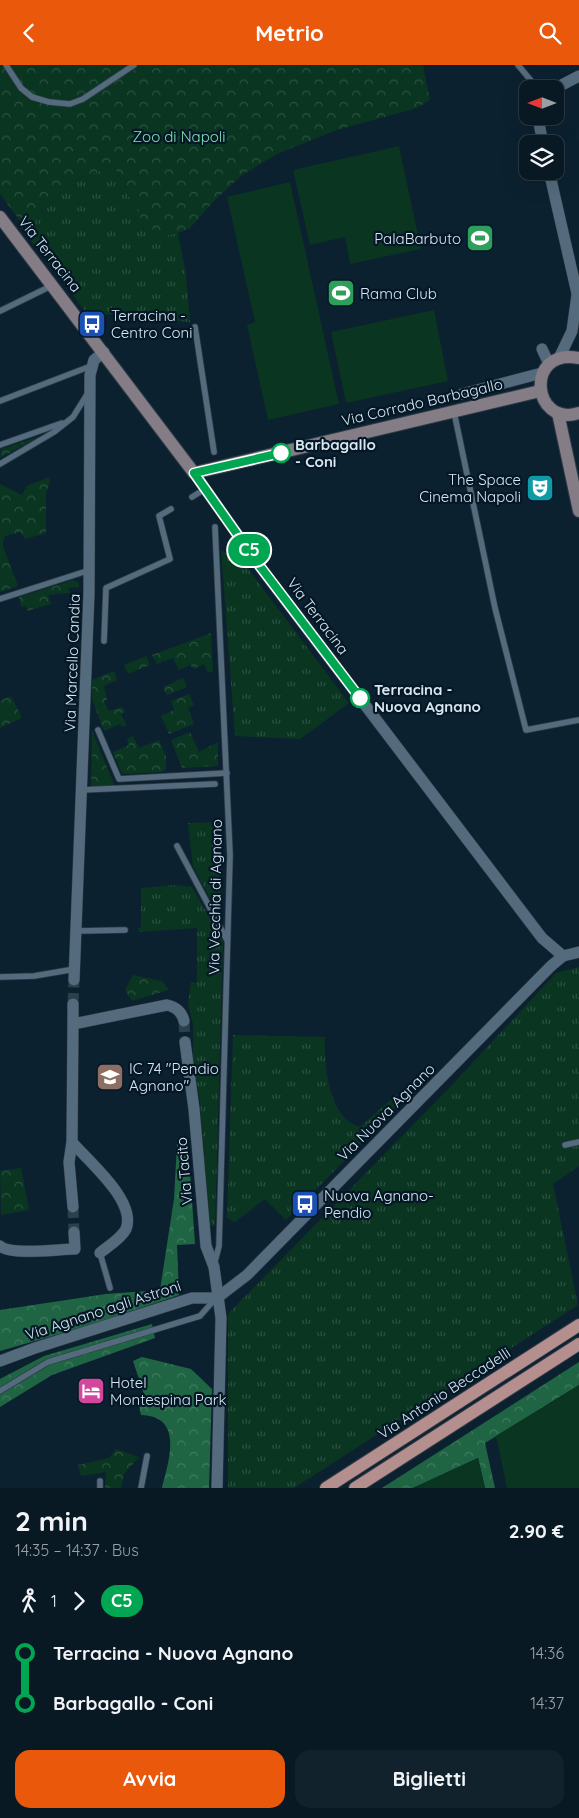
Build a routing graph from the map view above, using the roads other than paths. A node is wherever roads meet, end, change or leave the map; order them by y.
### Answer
1 (6, 65) edge
2 (134, 65) edge
3 (518, 65) edge
4 (579, 76) edge
5 (530, 80) edge
6 (564, 83) edge
7 (551, 180) edge
8 (0, 217) edge
9 (4, 230) edge
10 (53, 285) junction
11 (578, 298) edge
12 (0, 311) edge
13 (196, 327) dead end
14 (542, 349) dead end
15 (104, 352) junction
16 (579, 358) edge
17 (550, 365) junction
18 (92, 366) junction
19 (91, 389) junction
20 (540, 391) junction
21 (462, 393) dead end
22 (0, 401) edge
23 (454, 412) junction
24 (558, 413) junction
25 (579, 413) edge
26 (73, 417) junction
27 (0, 445) edge
28 (214, 452) dead end
29 (0, 464) edge
30 (194, 473) junction
31 (205, 489) junction
32 (192, 497) dead end
33 (171, 509) dead end
34 (579, 511) edge
35 (215, 527) dead end
36 (90, 570) junction
37 (0, 599) edge
38 (104, 641) dead end
39 (579, 720) edge
40 (98, 730) dead end
41 (227, 773) junction
42 (214, 785) dead end
43 (81, 790) junction
44 (178, 847) dead end
45 (124, 930) dead end
46 (77, 931) junction
47 (228, 941) junction
48 (579, 952) edge
49 (563, 956) junction
50 (74, 974) joint
51 (0, 977) edge
52 (73, 1004) tunnel mouth
53 (184, 1021) tunnel mouth
54 (73, 1024) junction
55 (185, 1042) tunnel mouth
56 (72, 1142) junction
57 (579, 1142) edge
58 (565, 1145) dead end
59 (73, 1207) tunnel mouth
60 (74, 1232) tunnel mouth
61 (1, 1249) edge
62 (100, 1253) joint
63 (214, 1267) junction
64 (110, 1288) dead end
65 (217, 1298) junction
66 (579, 1325) edge
67 (579, 1344) edge
68 (0, 1361) edge
69 (0, 1391) edge
70 (147, 1456) dead end
71 (141, 1488) edge
72 (217, 1488) edge
73 (326, 1488) edge
74 (355, 1488) edge

1 - 2 lane
3 - 5 lane
4 - 6 street
7 - 11 street
8 - 9 main road, Via Terracina
9 - 10 main road, Via Terracina
10 - 12 lane
10 - 15 main road, Via Terracina
11 - 17 street
13 - 28 lane
14 - 17 street
15 - 18 street
15 - 30 main road, Via Terracina
16 - 17 main road
17 - 20 main road
17 - 21 street
18 - 19 street, Via Marcello Candia
18 - 22 lane
19 - 26 lane
19 - 36 street, Via Marcello Candia
20 - 23 main road, Via Corrado Barbagallo
20 - 24 main road
23 - 30 main road, Via Corrado Barbagallo
23 - 39 lane
24 - 25 main road
24 - 34 main road
26 - 27 lane
26 - 29 lane
30 - 31 street, Via Terracina
31 - 32 lane
31 - 49 street, Via Terracina
33 - 38 lane
35 - 41 lane, Via Vecchia di Agnano
36 - 37 lane
36 - 43 street, Via Marcello Candia
40 - 41 lane
41 - 47 lane, Via Vecchia di Agnano
42 - 43 lane
43 - 46 street, Via Marcello Candia
44 - 47 lane
45 - 46 lane
46 - 50 street, Via Marcello Candia
47 - 63 lane, Via Vecchia di Agnano
48 - 49 street
49 - 65 street, Via Nuova Agnano
50 - 51 lane
52 - 54 street
53 - 54 street
54 - 56 street
55 - 63 street, Via Tacito
56 - 59 street
56 - 62 street
57 - 58 lane
60 - 61 street
62 - 64 lane
63 - 65 street, Via Tacito
65 - 68 street, Via Agnano agli Astroni
65 - 69 lane
65 - 72 street, Via Tacito
66 - 73 main road, Via Antonio Beccadelli
67 - 74 main road, Via Antonio Beccadelli
70 - 71 lane

